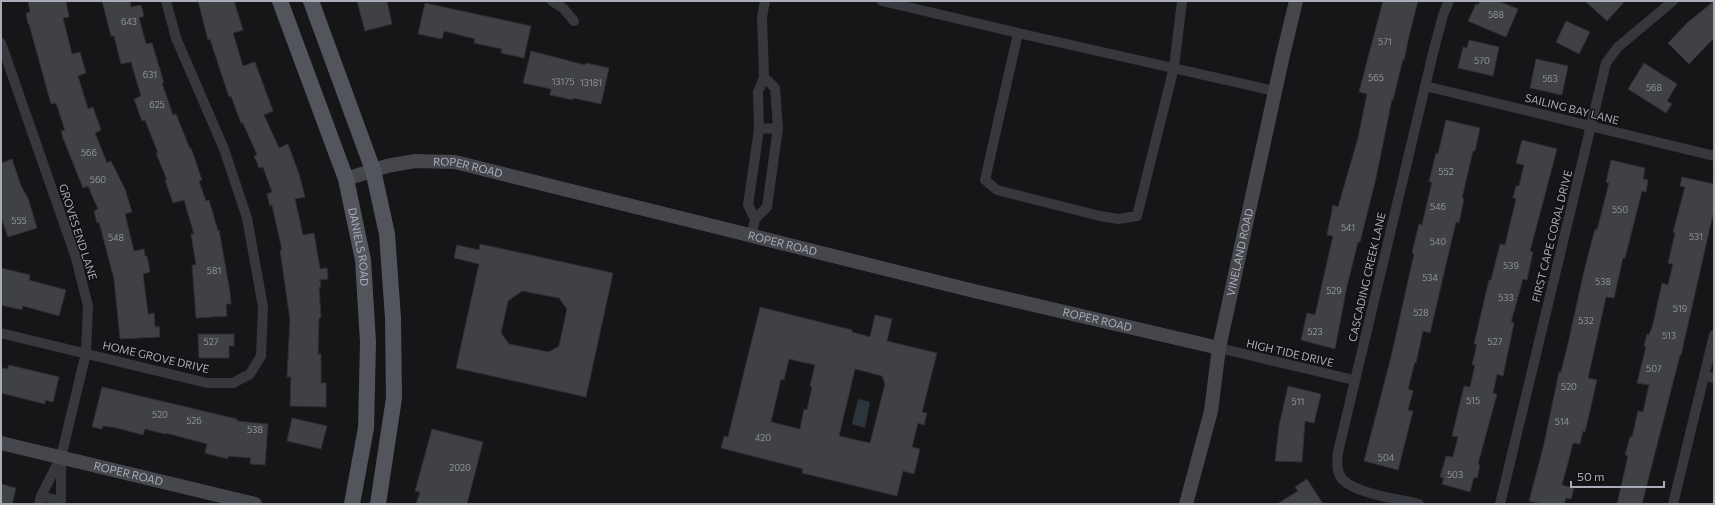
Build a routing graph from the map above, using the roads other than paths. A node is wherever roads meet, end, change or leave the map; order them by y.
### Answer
1 (166, 1) edge
2 (280, 1) edge
3 (311, 1) edge
4 (552, 1) edge
5 (765, 1) edge
6 (882, 1) edge
7 (1182, 1) edge
8 (1296, 1) edge
9 (1448, 1) edge
10 (1673, 1) edge
11 (574, 20) dead end
12 (1018, 33) junction
13 (1, 43) edge
14 (1174, 67) junction
15 (764, 77) junction
16 (1425, 86) junction
17 (1275, 91) junction
18 (1591, 126) junction
19 (778, 128) junction
20 (759, 129) junction
21 (1714, 156) edge
22 (373, 170) junction
23 (346, 179) junction
24 (755, 219) junction
25 (752, 234) junction
26 (1, 333) edge
27 (1714, 335) edge
28 (1219, 348) junction
29 (86, 353) junction
30 (1709, 377) edge
31 (1354, 380) junction
32 (1, 443) edge
33 (61, 457) junction
34 (40, 500) edge
35 (61, 502) edge
36 (255, 504) edge
37 (352, 504) edge
38 (378, 504) edge
39 (1186, 504) edge
40 (1419, 504) edge
41 (1500, 504) edge
42 (1673, 504) edge

1 - 29 street, HOME GROVE DRIVE
2 - 23 main road, DANIELS ROAD
3 - 22 main road
4 - 11 street
5 - 15 street
6 - 12 street
7 - 14 street
8 - 17 street, VINELAND ROAD
9 - 16 street, CASCADING CREEK LANE
10 - 18 street, FIRST CAPE CORAL DRIVE
12 - 14 street
12 - 14 street
13 - 29 street, GROVES END LANE
14 - 17 street
15 - 19 street
15 - 20 street
16 - 18 street, SAILING BAY LANE
16 - 31 street, CASCADING CREEK LANE
17 - 28 street, VINELAND ROAD
18 - 21 street, SAILING BAY LANE
18 - 41 street, FIRST CAPE CORAL DRIVE
19 - 20 street
19 - 24 street
20 - 24 street
22 - 23 street, ROPER ROAD
22 - 25 street, ROPER ROAD
22 - 38 main road
23 - 37 main road, DANIELS ROAD
24 - 25 street
25 - 28 street, ROPER ROAD
26 - 29 street, HOME GROVE DRIVE
27 - 30 street
28 - 31 street, HIGH TIDE DRIVE
28 - 39 street, VINELAND ROAD
29 - 33 street, GROVES END LANE
30 - 42 street
31 - 40 street, CASCADING CREEK LANE
32 - 33 street, ROPER ROAD
33 - 34 street
33 - 35 street
33 - 36 street, ROPER ROAD
34 - 35 street

